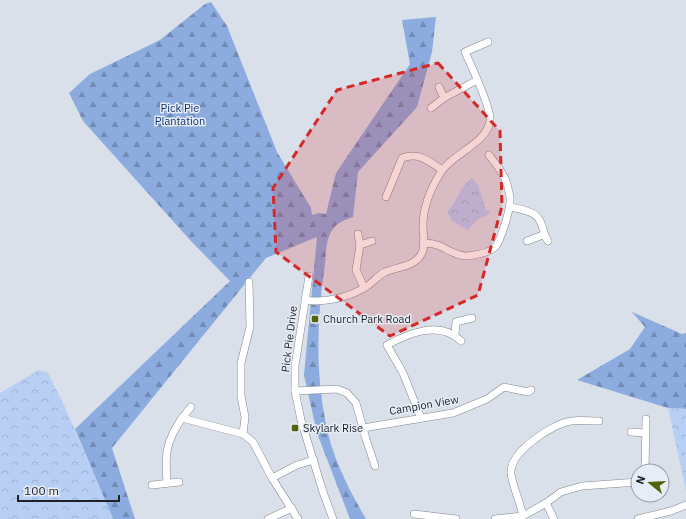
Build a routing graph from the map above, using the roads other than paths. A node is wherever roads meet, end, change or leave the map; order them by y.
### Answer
1 (488, 42) dead end
2 (477, 80) junction
3 (440, 87) dead end
4 (444, 98) junction
5 (431, 108) dead end
6 (489, 155) dead end
7 (442, 170) junction
8 (386, 197) dead end
9 (510, 207) junction
10 (358, 234) dead end
11 (543, 235) junction
12 (372, 241) dead end
13 (527, 241) dead end
14 (548, 241) dead end
15 (423, 244) junction
16 (360, 245) junction
17 (309, 276) dead end
18 (249, 282) dead end
19 (364, 288) junction
20 (305, 300) junction
21 (472, 318) dead end
22 (455, 334) junction
23 (461, 341) dead end
24 (531, 390) dead end
25 (295, 391) junction
26 (191, 407) dead end
27 (182, 418) junction
28 (421, 418) junction
29 (646, 418) dead end
30 (599, 421) dead end
31 (363, 428) junction
32 (630, 432) dead end
33 (645, 433) junction
34 (242, 434) junction
35 (314, 460) junction
36 (645, 463) edge
37 (375, 466) dead end
38 (272, 478) junction
39 (179, 482) dead end
40 (167, 483) junction
41 (630, 483) edge
42 (152, 485) dead end
43 (546, 503) junction
44 (686, 505) edge
45 (292, 508) junction
46 (414, 514) dead end
47 (523, 516) junction
48 (268, 519) edge
49 (298, 519) edge
50 (333, 519) edge
51 (456, 519) edge
52 (495, 519) edge
53 (554, 519) edge
54 (638, 519) edge

1 - 2 street
2 - 4 street
2 - 7 street
3 - 4 street
4 - 5 street
6 - 9 street
7 - 8 street
7 - 15 street
9 - 11 street
9 - 15 street
10 - 16 street
11 - 13 street
11 - 14 street
12 - 16 street
15 - 19 street
16 - 19 street
17 - 20 street, Pick Pie Drive
18 - 34 street
19 - 20 street
20 - 25 street, Pick Pie Drive
21 - 22 street
22 - 23 street
22 - 28 street
24 - 28 street, Campion View
25 - 31 street
25 - 35 street, Pick Pie Drive
26 - 27 street
27 - 34 street
27 - 40 street
28 - 31 street, Campion View
29 - 33 street
30 - 47 street
31 - 37 street
32 - 33 street
33 - 36 street
34 - 38 street
35 - 38 street
35 - 50 street, Pick Pie Drive
38 - 45 street
39 - 40 street
40 - 42 street
41 - 43 street
43 - 47 street
43 - 53 street
44 - 54 street
45 - 48 street
45 - 49 street
46 - 51 street
47 - 52 street

